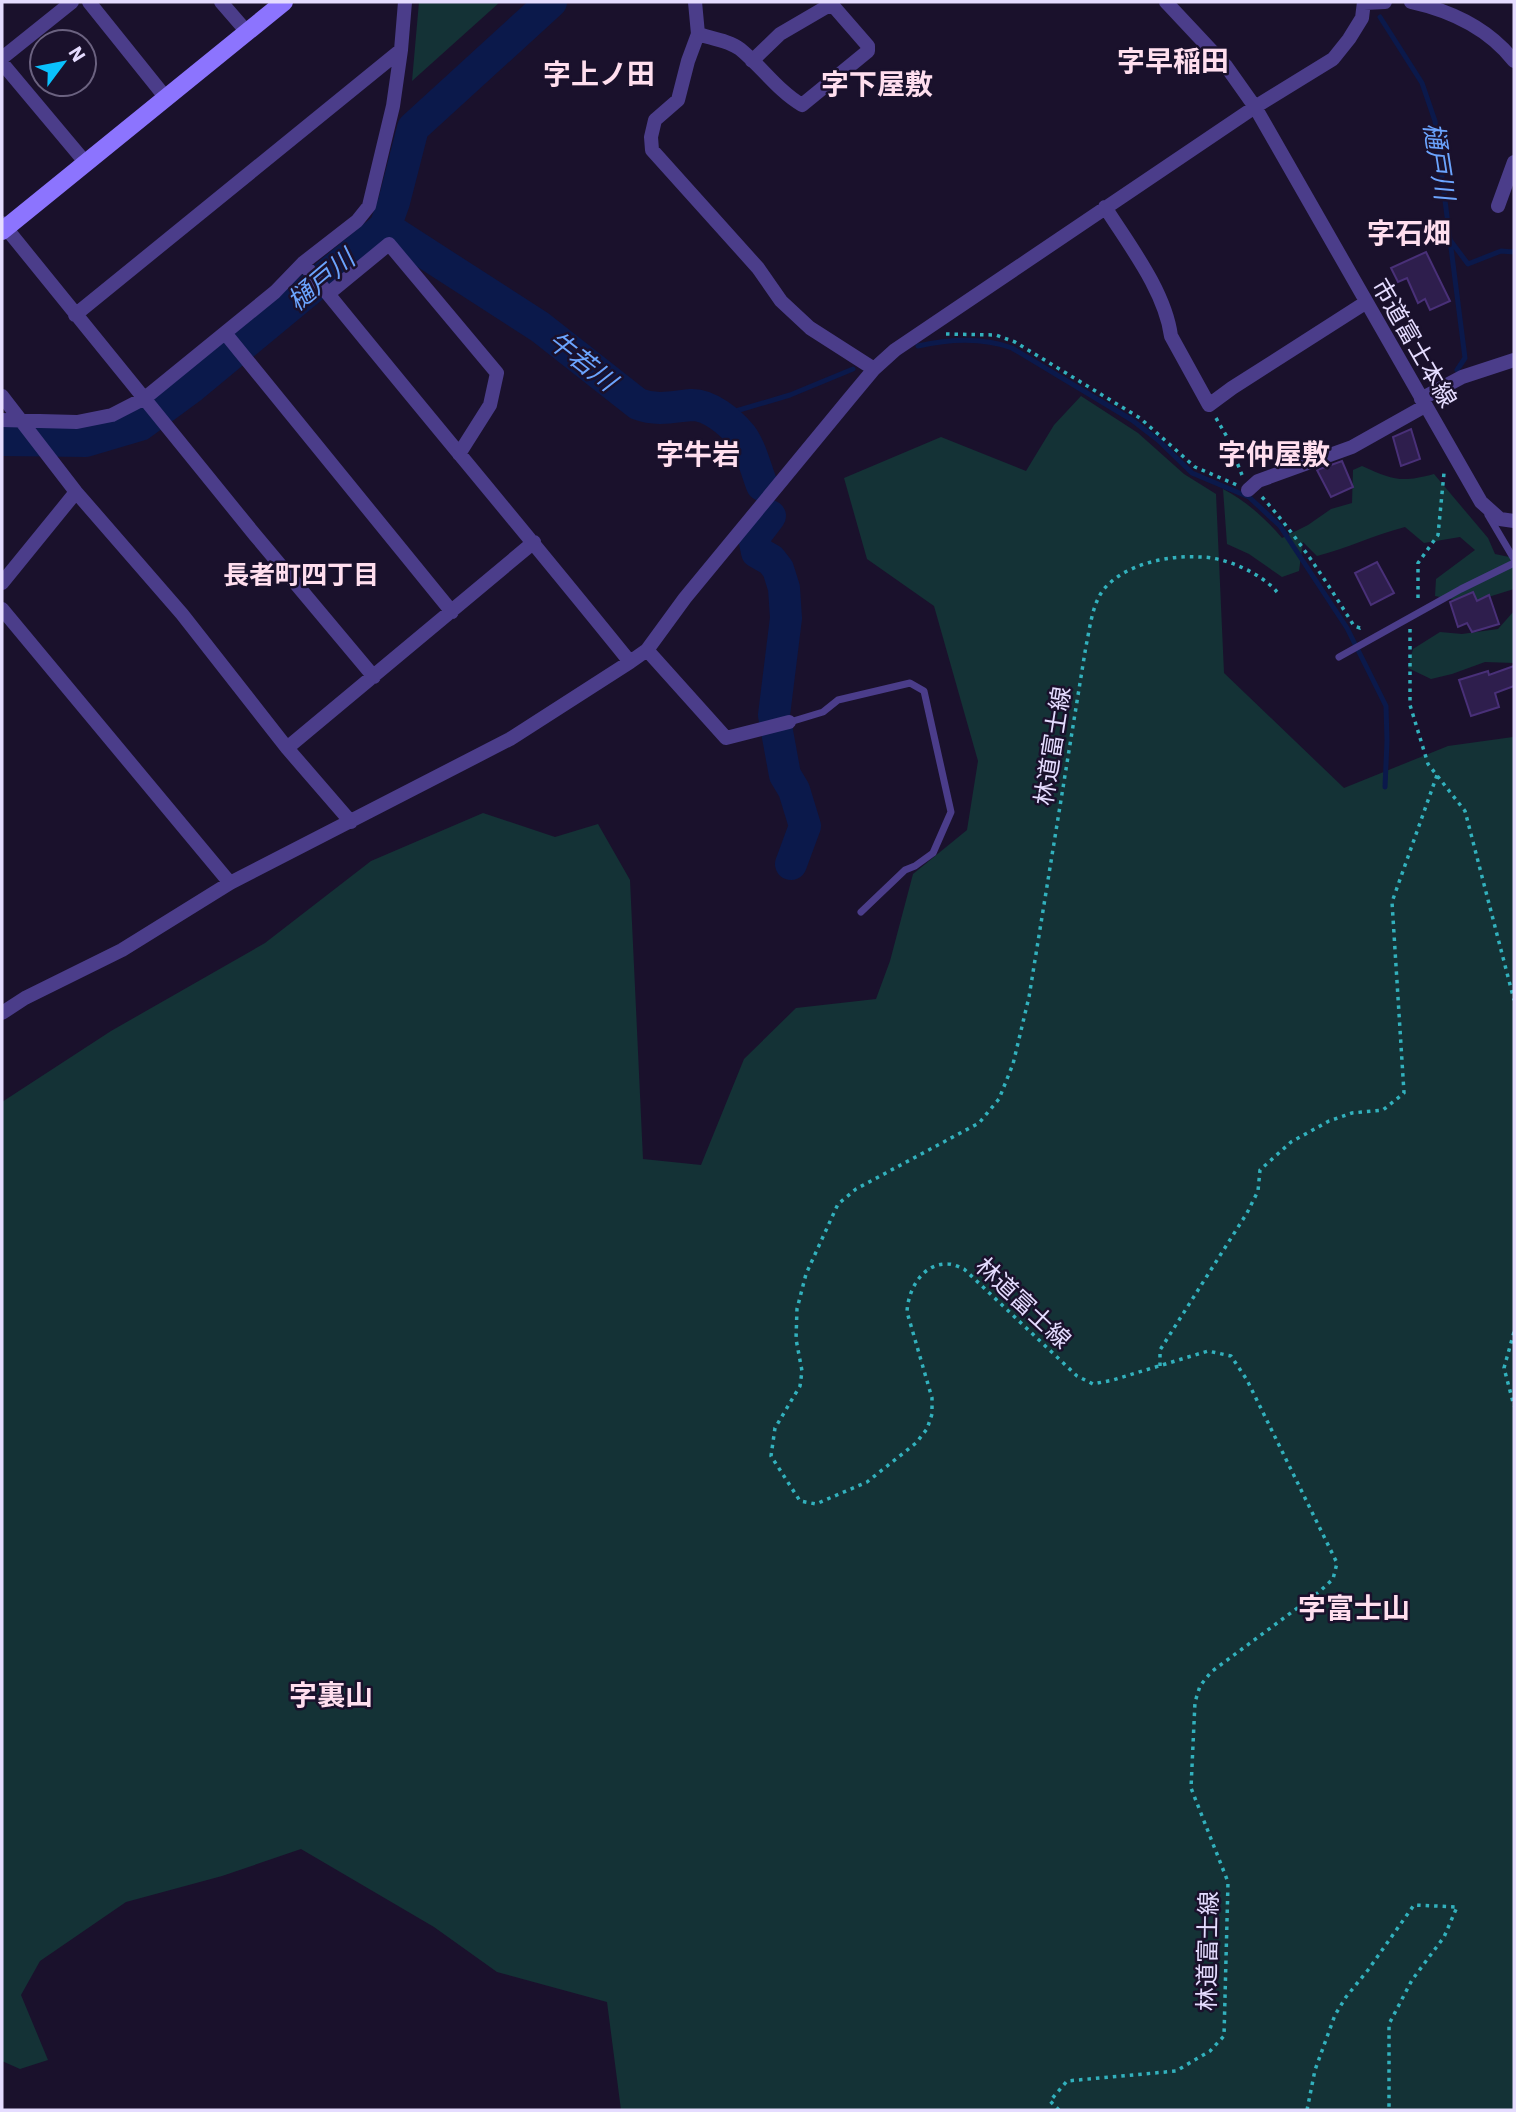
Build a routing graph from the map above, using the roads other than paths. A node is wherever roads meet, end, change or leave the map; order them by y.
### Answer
1 (72, 2) edge
2 (89, 2) edge
3 (221, 2) edge
4 (284, 2) edge
5 (405, 2) edge
6 (695, 2) edge
7 (1166, 2) edge
8 (1385, 2) edge
9 (1411, 2) edge
10 (1364, 3) edge
11 (247, 32) junction
12 (698, 34) junction
13 (401, 50) junction
14 (2, 60) edge
15 (752, 61) junction
16 (1514, 61) edge
17 (166, 98) junction
18 (1255, 107) junction
19 (85, 162) junction
20 (1514, 162) edge
21 (1498, 206) dead end
22 (1105, 207) junction
23 (3, 227) edge
24 (303, 263) junction
25 (327, 293) junction
26 (1365, 303) junction
27 (75, 315) junction
28 (225, 333) junction
29 (1514, 360) edge
30 (874, 369) junction
31 (2, 396) edge
32 (145, 398) junction
33 (1423, 403) junction
34 (2, 420) edge
35 (24, 422) junction
36 (459, 454) junction
37 (1248, 489) road end
38 (76, 492) junction
39 (1481, 502) junction
40 (1514, 522) edge
41 (534, 542) junction
42 (1514, 561) edge
43 (2, 583) edge
44 (2, 609) edge
45 (452, 612) junction
46 (647, 650) junction
47 (1339, 657) dead end
48 (630, 662) junction
49 (374, 677) junction
50 (789, 722) joint
51 (287, 748) junction
52 (351, 822) junction
53 (230, 883) junction
54 (861, 912) dead end
55 (2, 1013) edge

1 - 14 street
2 - 17 street
3 - 11 street
4 - 11 street
5 - 13 street
6 - 12 street
7 - 18 street, 市道富士本線
8 - 10 street
9 - 16 street
10 - 18 street
11 - 17 street
12 - 15 street
12 - 30 street
13 - 24 street
13 - 27 street
14 - 19 street
15 - 15 street
17 - 19 street
18 - 22 street
18 - 26 street, 市道富士本線
19 - 23 street
20 - 21 street
22 - 26 street
22 - 30 street
23 - 27 street
24 - 25 street
24 - 28 street
25 - 36 street
25 - 36 street
26 - 33 street, 市道富士本線
27 - 32 street
28 - 32 street
28 - 45 street
29 - 33 street
30 - 46 street
31 - 35 street
32 - 35 street
32 - 49 street
33 - 37 street
33 - 39 street, 市道富士本線
34 - 35 street
35 - 38 street
36 - 41 street
38 - 43 street
38 - 51 street
39 - 40 street, 市道富士本線
39 - 42 lane
41 - 45 street
41 - 48 street
42 - 47 lane
44 - 53 street
45 - 49 street
46 - 48 street
46 - 50 street
48 - 52 street
49 - 51 street
50 - 54 lane
51 - 52 street
52 - 53 street
53 - 55 street

